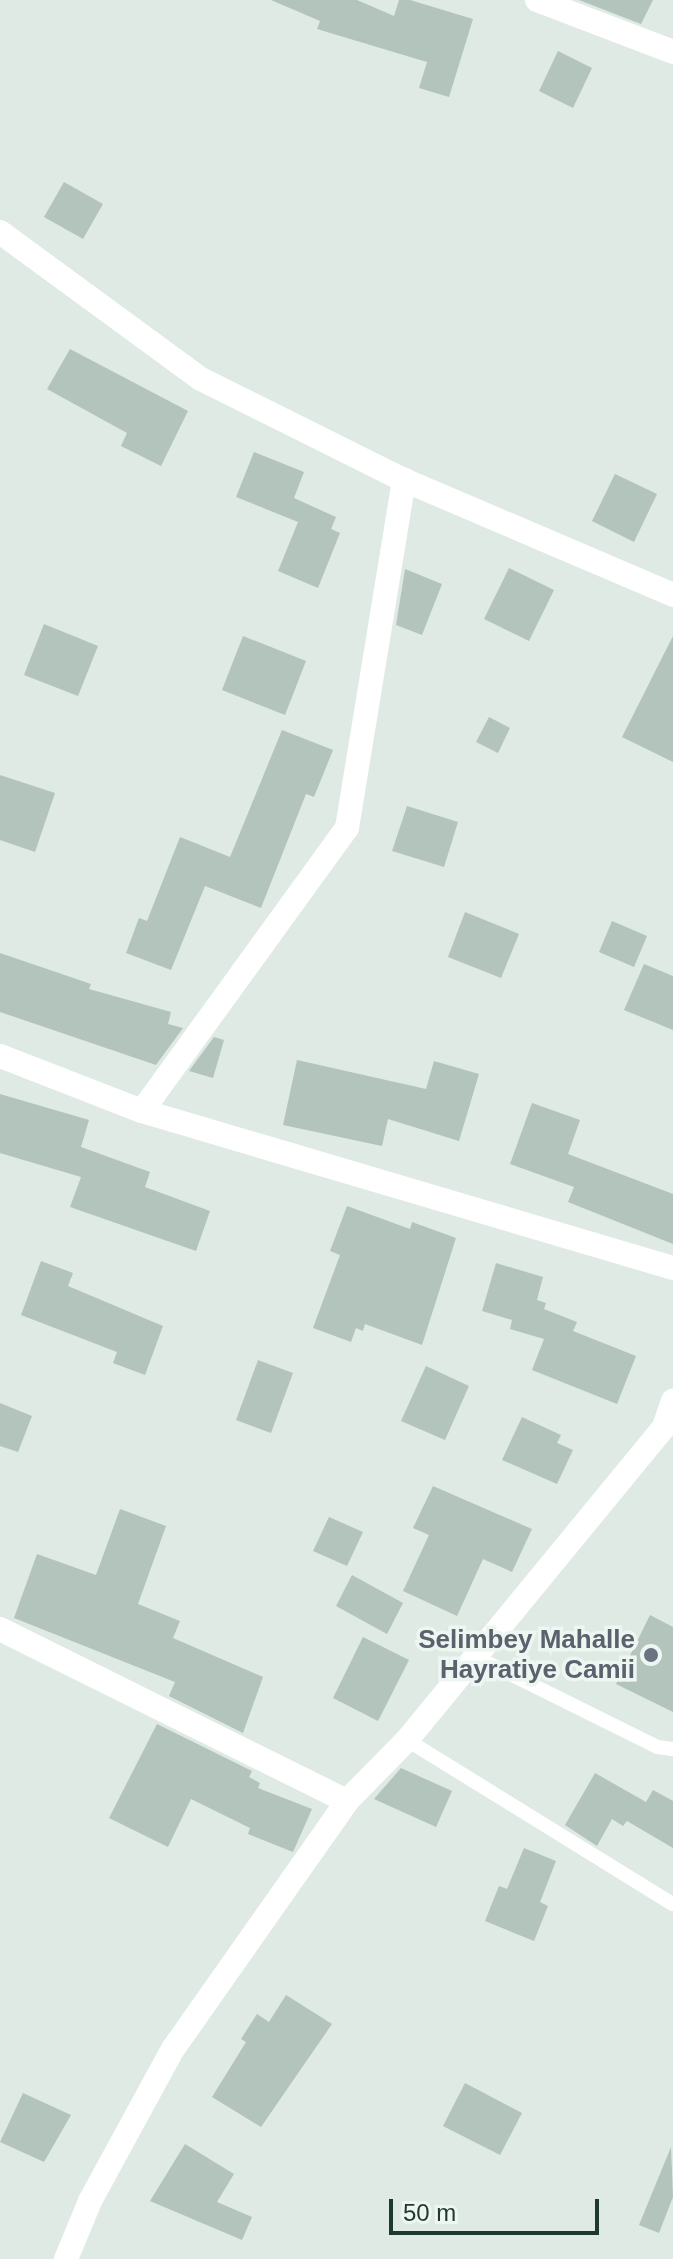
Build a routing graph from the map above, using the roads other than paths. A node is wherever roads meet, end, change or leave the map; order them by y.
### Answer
1 (537, 0) edge
2 (673, 52) edge
3 (0, 232) edge
4 (404, 480) junction
5 (673, 595) edge
6 (0, 1056) edge
7 (142, 1111) junction
8 (673, 1268) edge
9 (673, 1401) edge
10 (668, 1427) edge
11 (0, 1629) edge
12 (472, 1655) junction
13 (407, 1740) junction
14 (673, 1749) edge
15 (347, 1801) junction
16 (673, 1904) edge
17 (66, 2259) edge

1 - 2 street
3 - 4 street
4 - 5 street
4 - 7 street
6 - 7 street
7 - 8 street
9 - 10 street
10 - 12 street
11 - 15 street
12 - 13 street
12 - 14 lane
13 - 15 street
13 - 16 lane
15 - 17 street

